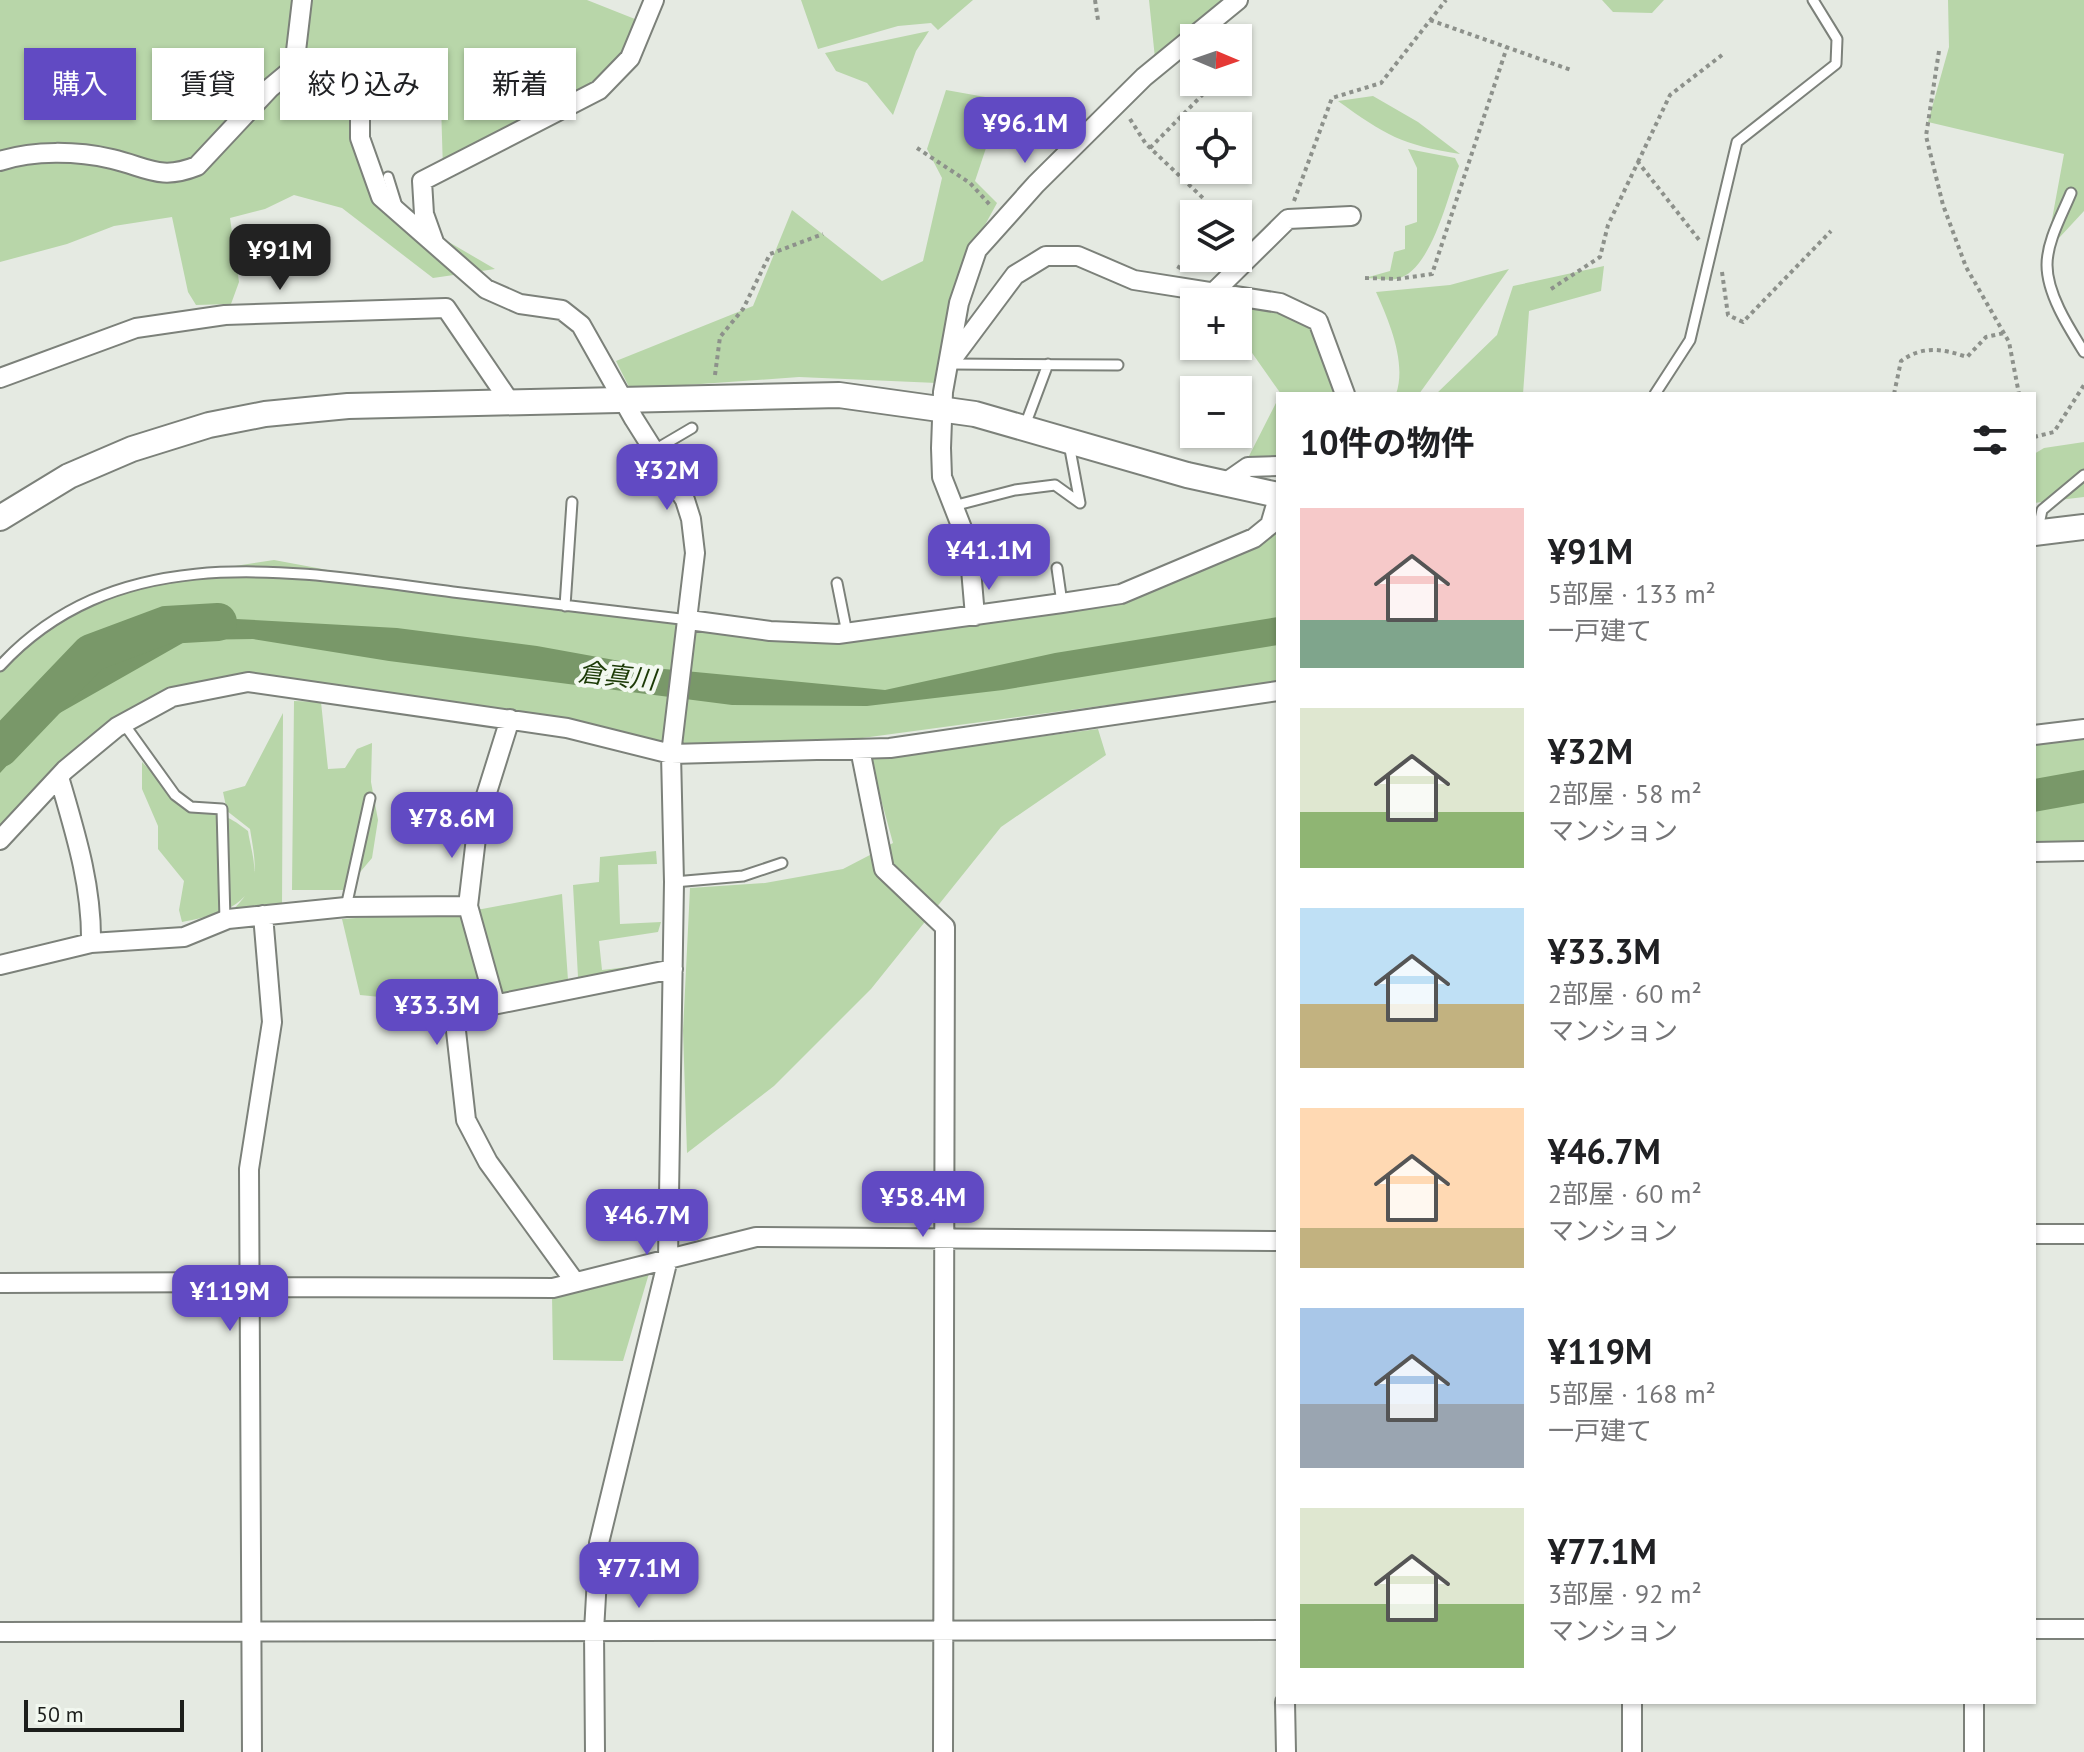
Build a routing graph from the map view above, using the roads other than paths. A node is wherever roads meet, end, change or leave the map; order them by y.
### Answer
1 (302, 0) edge
2 (654, 0) edge
3 (1238, 0) edge
4 (1813, 0) edge
5 (296, 48) edge
6 (280, 80) edge
7 (360, 120) edge
8 (0, 161) edge
9 (388, 177) dead end
10 (2071, 193) dead end
11 (399, 213) junction
12 (1351, 216) dead end
13 (435, 244) junction
14 (1192, 288) edge
15 (1218, 288) edge
16 (1252, 298) edge
17 (2084, 352) edge
18 (950, 364) junction
19 (1048, 364) junction
20 (1118, 365) dead end
21 (0, 378) edge
22 (1344, 392) edge
23 (1656, 392) edge
24 (624, 399) junction
25 (510, 402) junction
26 (941, 406) junction
27 (692, 428) dead end
28 (1024, 428) junction
29 (1069, 440) junction
30 (647, 454) junction
31 (1276, 466) edge
32 (2084, 475) edge
33 (1225, 483) junction
34 (1276, 496) edge
35 (572, 502) dead end
36 (1276, 503) edge
37 (953, 506) junction
38 (0, 518) edge
39 (2084, 527) edge
40 (2036, 533) edge
41 (1057, 568) dead end
42 (837, 583) dead end
43 (1062, 603) junction
44 (565, 606) junction
45 (975, 616) junction
46 (689, 626) junction
47 (847, 633) junction
48 (0, 666) edge
49 (1276, 691) edge
50 (510, 719) junction
51 (124, 724) junction
52 (2084, 729) edge
53 (2036, 735) edge
54 (860, 749) junction
55 (671, 754) junction
56 (59, 777) junction
57 (370, 798) dead end
58 (0, 840) edge
59 (2084, 851) edge
60 (2036, 852) edge
61 (782, 863) dead end
62 (674, 882) junction
63 (468, 906) junction
64 (346, 907) junction
65 (263, 915) junction
66 (225, 920) junction
67 (91, 943) junction
68 (0, 965) edge
69 (673, 969) junction
70 (495, 1003) junction
71 (2036, 1234) edge
72 (2084, 1234) edge
73 (944, 1238) junction
74 (1276, 1241) edge
75 (668, 1259) junction
76 (575, 1282) junction
77 (0, 1283) edge
78 (251, 1284) junction
79 (2036, 1629) edge
80 (2084, 1629) edge
81 (1276, 1630) edge
82 (253, 1631) junction
83 (594, 1631) junction
84 (942, 1631) junction
85 (0, 1632) edge
86 (1285, 1704) edge
87 (1632, 1704) edge
88 (1974, 1704) edge
89 (252, 1752) edge
90 (595, 1752) edge
91 (943, 1752) edge
92 (1286, 1752) edge
93 (1632, 1752) edge
94 (1974, 1752) edge

1 - 5 street
2 - 13 street
3 - 18 street
4 - 23 lane
6 - 8 street
7 - 11 street
9 - 11 lane
10 - 17 lane
11 - 13 street
12 - 15 street
13 - 24 street
14 - 18 street
16 - 22 street
18 - 19 lane
18 - 26 street
19 - 20 lane
19 - 28 lane
21 - 25 street
24 - 25 street
24 - 26 street
24 - 30 street
25 - 38 street
26 - 28 street
26 - 37 street
27 - 30 lane
28 - 29 street
29 - 33 street
29 - 37 lane
30 - 46 street
31 - 33 street
32 - 40 lane
33 - 34 street
35 - 44 lane
36 - 43 street
37 - 45 street
39 - 40 street
41 - 43 lane
42 - 47 lane
43 - 45 street
44 - 46 lane
44 - 48 lane
45 - 47 street
46 - 47 street
46 - 55 street
49 - 54 street
50 - 51 street
50 - 55 street
50 - 63 street
51 - 56 street
51 - 66 lane
52 - 53 street
54 - 55 street
54 - 73 street
55 - 62 street
56 - 58 street
56 - 67 street
57 - 64 lane
59 - 60 street
61 - 62 lane
62 - 69 street
63 - 64 street
63 - 70 street
64 - 65 street
65 - 66 street
65 - 78 street
66 - 67 street
67 - 68 street
69 - 70 street
69 - 75 street
70 - 76 street
71 - 72 street
73 - 74 street
73 - 75 street
73 - 84 street
75 - 76 street
75 - 83 street
76 - 78 street
77 - 78 street
78 - 82 street
79 - 80 street
81 - 84 street
82 - 83 street
82 - 85 street
82 - 89 street
83 - 84 street
83 - 90 street
84 - 91 street
86 - 92 street
87 - 93 street
88 - 94 street

